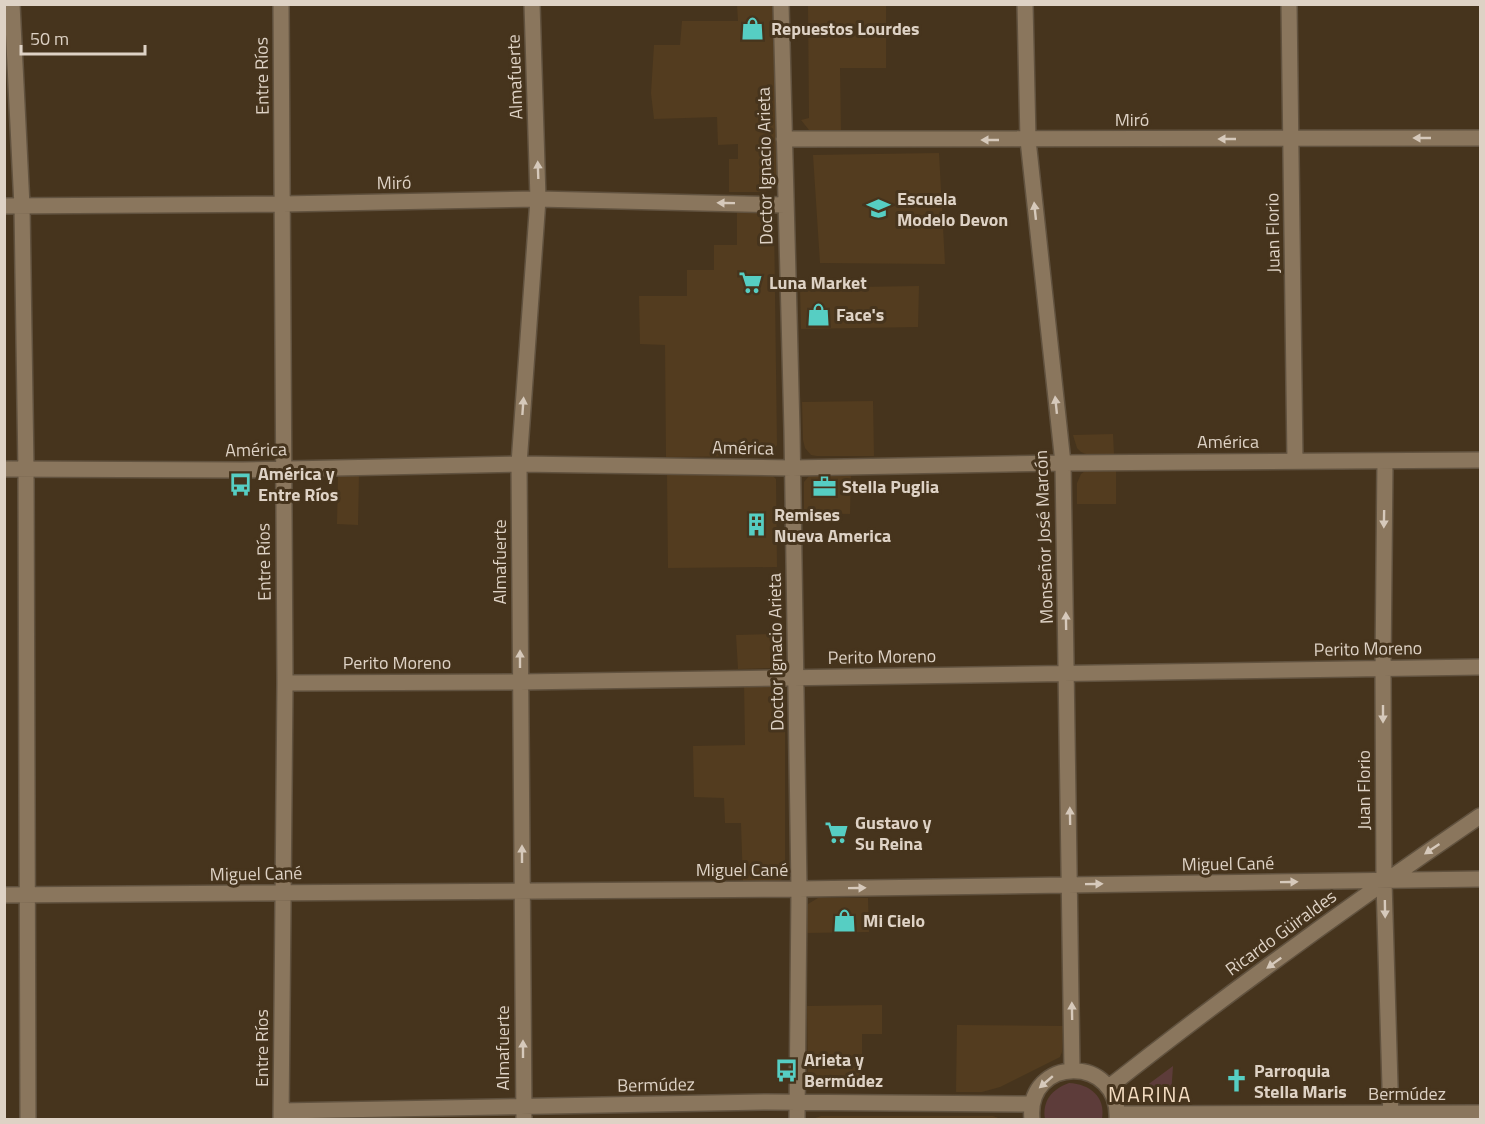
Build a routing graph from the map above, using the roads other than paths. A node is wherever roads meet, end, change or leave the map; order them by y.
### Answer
1 (12, 4) edge
2 (281, 4) edge
3 (532, 4) edge
4 (781, 4) edge
5 (1025, 4) edge
6 (1289, 4) edge
7 (1480, 138) edge
8 (784, 139) junction
9 (1291, 139) junction
10 (1028, 140) junction
11 (538, 199) junction
12 (283, 204) junction
13 (785, 205) junction
14 (4, 206) edge
15 (22, 206) junction
16 (1480, 460) edge
17 (1295, 461) junction
18 (1385, 461) junction
19 (1063, 463) junction
20 (519, 464) junction
21 (792, 468) junction
22 (4, 469) edge
23 (26, 470) junction
24 (283, 470) junction
25 (1480, 667) edge
26 (1383, 669) junction
27 (1067, 672) junction
28 (795, 678) junction
29 (520, 682) junction
30 (285, 683) junction
31 (1480, 816) edge
32 (1480, 879) edge
33 (1384, 882) junction
34 (1071, 885) junction
35 (799, 889) junction
36 (522, 891) junction
37 (282, 893) junction
38 (27, 895) junction
39 (4, 896) edge
40 (1072, 1070) junction
41 (1109, 1087) junction
42 (796, 1103) junction
43 (1032, 1112) edge
44 (524, 1113) edge
45 (1480, 1113) edge
46 (281, 1115) edge
47 (1391, 1117) edge
48 (1117, 1118) edge
49 (28, 1119) edge
50 (797, 1119) edge

1 - 15 street
2 - 12 street, Entre Ríos
11 -> 3 street, Almafuerte
4 - 8 street, Doctor Ignacio Arieta
5 - 10 street, Monseñor José Marcón
6 - 9 street, Juan Florio
7 -> 9 street, Miró
10 -> 8 street, Miró
8 - 13 street, Doctor Ignacio Arieta
9 -> 10 street, Miró
9 - 17 street, Juan Florio
19 -> 10 street, Monseñor José Marcón
11 - 12 street, Miró
13 -> 11 street, Miró
20 -> 11 street, Almafuerte
12 - 15 street, Miró
12 - 24 street, Entre Ríos
13 - 21 street, Doctor Ignacio Arieta
14 - 15 street, Miró
15 - 23 street
16 - 18 street, América
17 - 18 street, América
17 - 19 street, América
18 -> 26 street, Juan Florio
19 - 21 street, América
27 -> 19 street, Monseñor José Marcón
20 - 21 street, América
20 - 24 street, América
29 -> 20 street, Almafuerte
21 - 28 street, Doctor Ignacio Arieta
22 - 23 street, América
23 - 24 street, América
23 - 38 street
24 - 30 street, Entre Ríos
25 - 26 street, Perito Moreno
26 - 27 street, Perito Moreno
26 -> 33 street, Juan Florio
27 - 28 street, Perito Moreno
34 -> 27 street, Monseñor José Marcón
28 - 29 street, Perito Moreno
28 - 35 street, Doctor Ignacio Arieta
29 - 30 street, Perito Moreno
36 -> 29 street, Almafuerte
30 - 37 street, Entre Ríos
31 -> 33 street, Ricardo Güiraldes
32 - 33 street, Miguel Cané
34 -> 33 street, Miguel Cané
33 -> 41 street, Ricardo Güiraldes
33 -> 47 street, Juan Florio
35 -> 34 street, Miguel Cané
40 -> 34 street, Monseñor José Marcón
35 - 36 street, Miguel Cané
35 - 42 street, Doctor Ignacio Arieta
36 - 37 street, Miguel Cané
44 -> 36 street, Almafuerte
37 - 38 street, Miguel Cané
37 - 46 street, Entre Ríos
38 - 39 street, Miguel Cané
38 - 49 street
40 - 41 street
40 -> 43 street
41 - 48 street
42 - 43 street, Bermúdez
42 - 44 street, Bermúdez
42 - 50 street, Doctor Ignacio Arieta
44 - 46 street, Bermúdez
45 - 47 street, Bermúdez
47 - 48 street, Bermúdez

